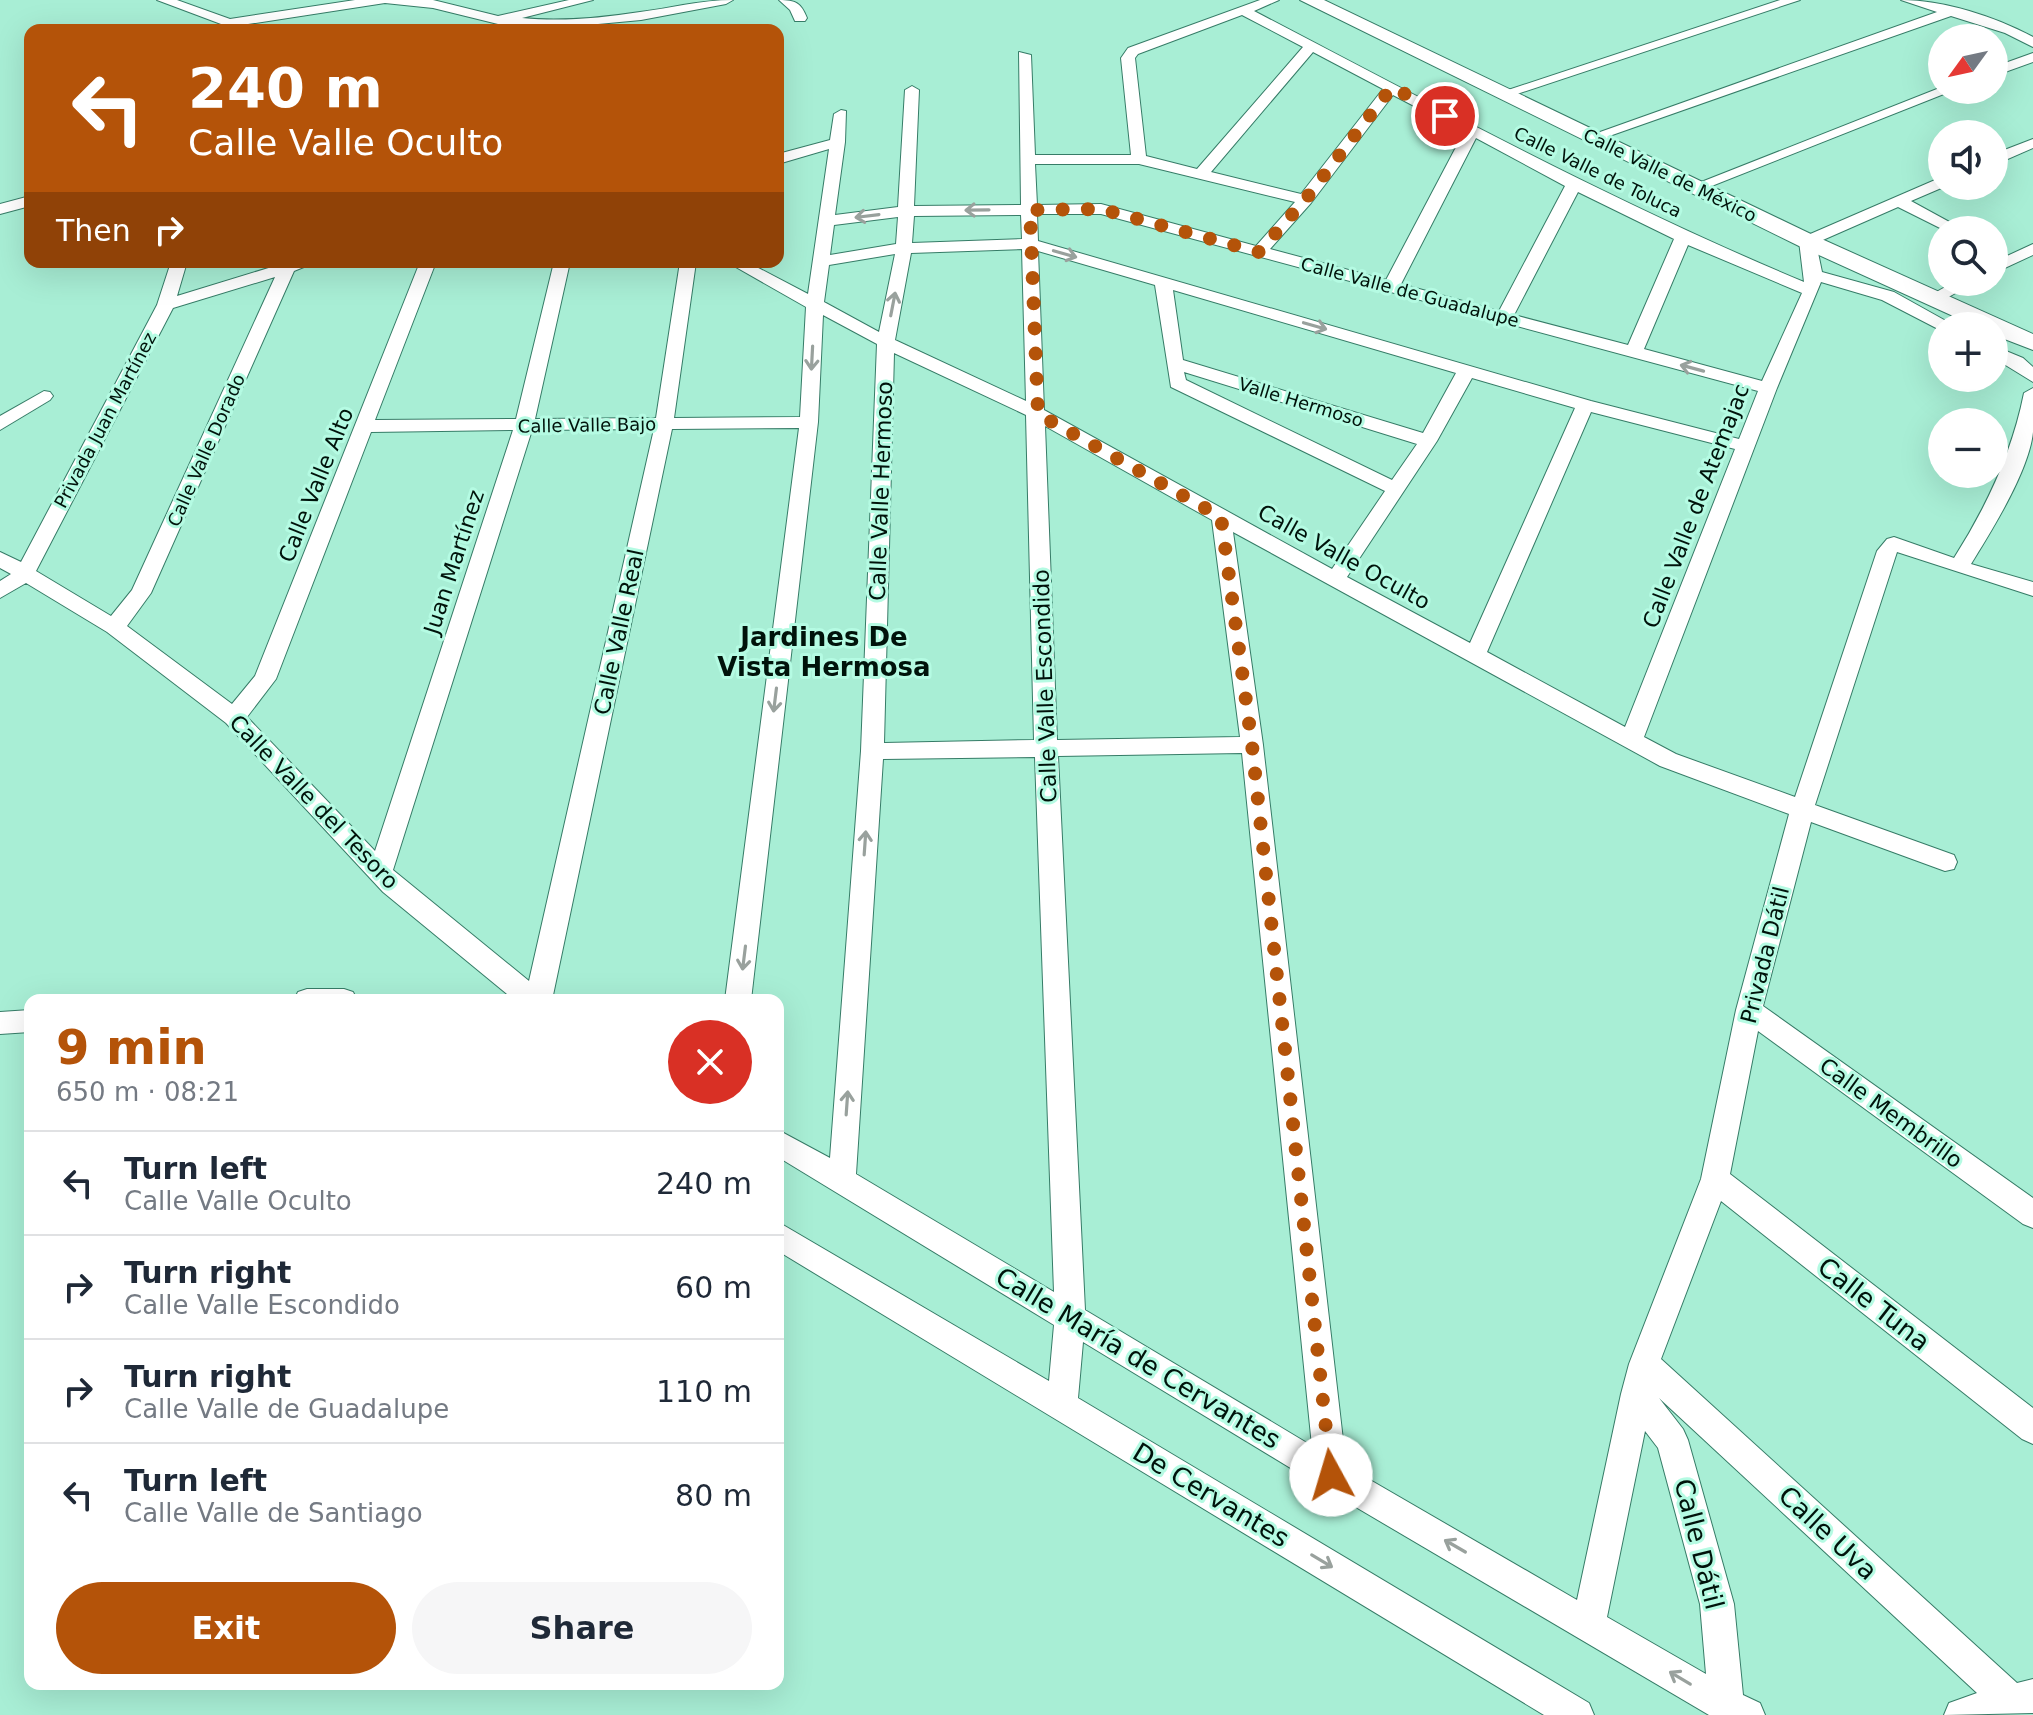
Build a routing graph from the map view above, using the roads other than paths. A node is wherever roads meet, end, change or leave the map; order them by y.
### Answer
1 (259, 0) edge
2 (381, 0) edge
3 (389, 0) edge
4 (586, 0) edge
5 (726, 0) edge
6 (786, 0) edge
7 (1272, 0) edge
8 (1309, 0) edge
9 (1793, 0) edge
10 (1897, 0) edge
11 (1908, 0) edge
12 (170, 1) edge
13 (434, 2) edge
14 (1244, 11) junction
15 (1945, 14) junction
16 (800, 18) dead end
17 (498, 20) junction
18 (231, 24) edge
19 (235, 24) edge
20 (240, 24) edge
21 (524, 24) edge
22 (591, 24) edge
23 (2033, 43) edge
24 (1310, 47) junction
25 (1024, 55) dead end
26 (2030, 61) edge
27 (2008, 68) edge
28 (1392, 87) junction
29 (912, 90) dead end
30 (1506, 93) junction
31 (1928, 97) edge
32 (841, 114) dead end
33 (1472, 131) junction
34 (1593, 137) junction
35 (838, 142) junction
36 (2033, 143) edge
37 (2008, 154) edge
38 (784, 157) edge
39 (1139, 159) junction
40 (1028, 160) junction
41 (1201, 174) junction
42 (1574, 184) junction
43 (1694, 188) junction
44 (1928, 188) edge
45 (1305, 200) junction
46 (1898, 201) junction
47 (24, 203) edge
48 (0, 209) edge
49 (1030, 210) junction
50 (906, 211) junction
51 (1928, 216) edge
52 (828, 221) junction
53 (1683, 237) junction
54 (1807, 241) junction
55 (1032, 244) junction
56 (904, 248) junction
57 (2033, 249) edge
58 (1259, 252) junction
59 (2008, 256) edge
60 (2013, 259) junction
61 (822, 261) junction
62 (2008, 261) edge
63 (177, 268) edge
64 (285, 268) edge
65 (288, 268) edge
66 (426, 268) edge
67 (561, 268) edge
68 (687, 268) edge
69 (746, 268) edge
70 (1163, 281) junction
71 (1813, 283) junction
72 (1391, 287) junction
73 (1938, 296) edge
74 (1932, 299) junction
75 (815, 304) junction
76 (166, 305) junction
77 (1504, 317) junction
78 (1928, 317) edge
79 (886, 342) junction
80 (2033, 343) edge
81 (1634, 352) junction
82 (2008, 358) edge
83 (1174, 363) junction
84 (1467, 370) junction
85 (2033, 377) edge
86 (1768, 388) junction
87 (2033, 393) edge
88 (44, 396) dead end
89 (1585, 405) junction
90 (1038, 414) junction
91 (809, 422) junction
92 (0, 424) edge
93 (664, 424) junction
94 (524, 425) junction
95 (366, 426) junction
96 (1428, 441) junction
97 (1745, 446) junction
98 (1396, 489) junction
99 (1221, 517) junction
100 (0, 559) edge
101 (1959, 567) junction
102 (24, 575) junction
103 (1335, 580) junction
104 (2033, 589) edge
105 (0, 591) edge
106 (114, 627) junction
107 (1475, 655) junction
108 (234, 717) junction
109 (1631, 740) junction
110 (1252, 745) junction
111 (1046, 749) junction
112 (872, 751) junction
113 (1802, 810) junction
114 (1945, 862) dead end
115 (380, 872) junction
116 (530, 994) edge
117 (531, 994) edge
118 (739, 994) edge
119 (1749, 1010) junction
120 (24, 1021) edge
121 (0, 1023) edge
122 (784, 1146) edge
123 (1715, 1179) junction
124 (842, 1180) junction
125 (2033, 1215) edge
126 (784, 1238) edge
127 (1070, 1316) junction
128 (1640, 1379) junction
129 (1062, 1407) junction
130 (2033, 1428) edge
131 (1331, 1475) junction
132 (1589, 1623) junction
133 (2022, 1699) edge
134 (1735, 1712) edge
135 (1577, 1715) edge
136 (1961, 1715) edge

1 - 19 street
2 - 20 street
3 - 13 street
4 - 17 street
5 - 22 street
6 - 16 street
7 - 14 street
8 - 30 street, Calle Valle de México
9 - 30 street
10 - 15 street
11 - 15 street
12 - 18 street
13 - 17 street
14 - 24 street, Calle Valle de Toluca
14 - 39 street
15 - 23 street
15 - 34 street
17 - 21 street
24 - 28 street, Calle Valle de Toluca
24 - 41 street
25 - 40 street, Calle Valle Escondido
26 - 27 street
28 - 33 street, Calle Valle de Toluca
28 - 45 street
29 - 50 street, Calle Valle Hermoso
30 - 34 street, Calle Valle de México
31 - 43 street
32 - 35 street
33 - 42 street, Calle Valle de Toluca
33 - 72 street
34 - 43 street, Calle Valle de México
35 - 38 street
35 - 52 street
36 - 37 street
39 - 40 street
39 - 41 street
40 - 49 street, Calle Valle Escondido
41 - 45 street
42 - 53 street, Calle Valle de Toluca
42 - 77 street
43 - 54 street, Calle Valle de México
44 - 46 street
45 - 58 street
46 - 51 street
46 - 54 street
47 - 48 street
49 -> 50 street, Calle Valle de Guadalupe
49 - 55 street, Calle Valle Escondido
49 - 58 street, Calle Valle de Guadalupe
50 -> 52 street, Calle Valle de Guadalupe
50 - 56 street, Calle Valle Hermoso
52 - 61 street
53 - 71 street, Calle Valle de Toluca
53 - 81 street
54 - 71 street
54 - 74 street, Calle Valle de México
55 - 56 street
55 -> 70 street
55 - 90 street, Calle Valle Escondido
56 - 61 street
79 -> 56 street, Calle Valle Hermoso
57 - 60 street
58 - 72 street, Calle Valle de Guadalupe
59 - 60 street
60 - 62 street
61 - 75 street
63 - 76 street, Privada Juan Martínez
64 - 76 street
65 - 106 street, Calle Valle Dorado
66 - 95 street, Calle Valle Alto
67 - 94 street, Juan Martínez
68 - 93 street, Calle Valle Real
69 - 75 street, Calle Valle Oculto
70 - 83 street
70 -> 84 street
71 - 78 street
71 - 86 street, Calle Valle de Atemajac
72 - 77 street, Calle Valle de Guadalupe
73 - 74 street
74 - 80 street, Calle Valle de México
75 - 79 street, Calle Valle Oculto
75 -> 91 street
76 - 102 street, Privada Juan Martínez
77 - 81 street, Calle Valle de Guadalupe
79 - 90 street, Calle Valle Oculto
79 - 112 street, Calle Valle Hermoso
86 -> 81 street, Calle Valle de Guadalupe
82 - 85 street
83 - 96 street, Valle Hermoso
83 - 98 street
84 - 89 street
84 - 96 street
86 - 97 street, Calle Valle de Atemajac
87 - 101 street
88 - 92 street
89 - 97 street
89 - 107 street
90 - 99 street, Calle Valle Oculto
90 - 111 street, Calle Valle Escondido
91 - 93 street, Calle Valle Bajo
91 -> 118 street
93 - 94 street, Calle Valle Bajo
93 - 117 street, Calle Valle Real
94 - 95 street, Calle Valle Bajo
94 - 115 street, Juan Martínez
95 - 108 street, Calle Valle Alto
96 - 98 street
97 - 109 street, Calle Valle de Atemajac
98 - 103 street
99 - 103 street, Calle Valle Oculto
99 - 110 street
100 - 102 street, Calle Valle del Tesoro
101 - 104 street
101 - 113 street, Privada Dátil
102 - 105 street
102 - 106 street, Calle Valle del Tesoro
103 - 107 street, Calle Valle Oculto
106 - 108 street, Calle Valle del Tesoro
107 - 109 street, Calle Valle Oculto
108 - 115 street, Calle Valle del Tesoro
109 - 113 street, Calle Valle Oculto
110 - 111 street
110 - 131 street
111 - 112 street
111 - 127 street, Calle Valle Escondido
124 -> 112 street, Calle Valle Hermoso
113 - 114 street, Calle Valle Oculto
113 - 119 street, Privada Dátil
115 - 116 street, Calle Valle del Tesoro
119 - 123 street, Privada Dátil
119 - 125 street, Calle Membrillo
120 - 121 street
122 - 124 street, Calle María de Cervantes
123 - 128 street, Privada Dátil
123 - 130 street, Calle Tuna
124 - 127 street, Calle María de Cervantes
126 - 129 street, De Cervantes
127 - 129 street, Calle Valle Escondido
127 - 131 street, Calle María de Cervantes
128 - 132 street, Privada Dátil
128 - 133 street, Calle Uva
128 - 134 street, Calle Dátil
129 -> 135 street, De Cervantes
132 -> 131 street, Calle María de Cervantes
134 -> 132 street, Calle María de Cervantes
133 - 136 street

